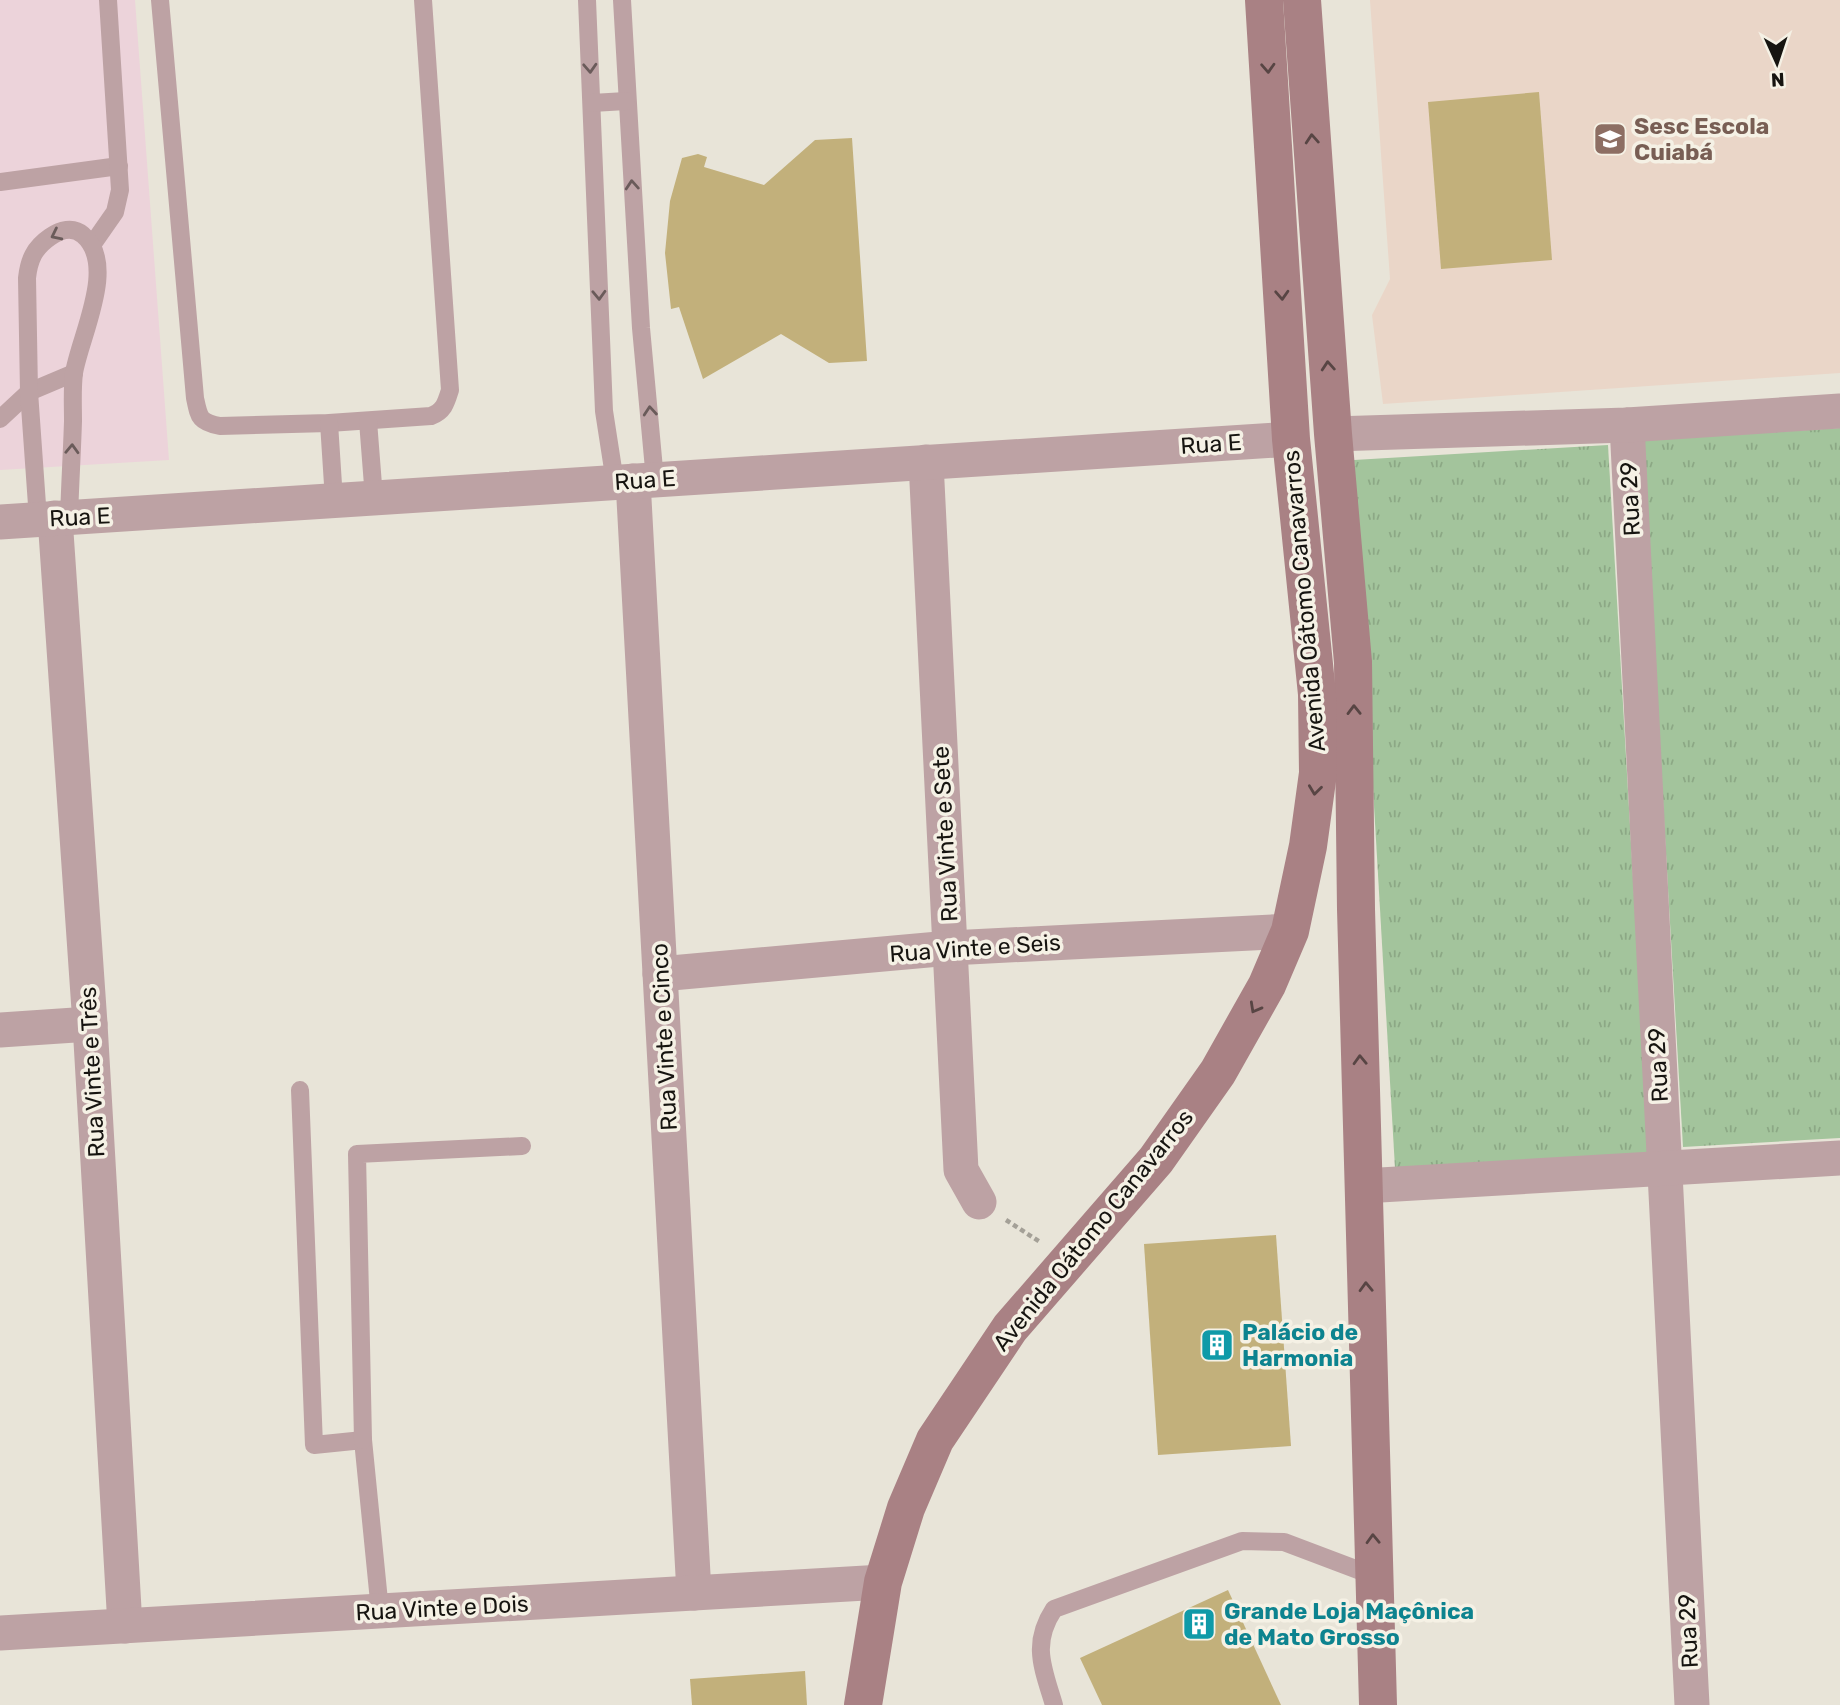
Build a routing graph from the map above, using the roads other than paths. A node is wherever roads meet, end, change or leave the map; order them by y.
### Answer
1 (108, 0) edge
2 (160, 0) edge
3 (423, 0) edge
4 (587, 0) edge
5 (622, 0) edge
6 (1264, 0) edge
7 (1302, 0) edge
8 (626, 101) junction
9 (592, 103) junction
10 (119, 166) junction
11 (0, 182) edge
12 (92, 245) junction
13 (74, 373) junction
14 (29, 392) junction
15 (1840, 411) edge
16 (0, 419) edge
17 (368, 421) junction
18 (329, 423) junction
19 (1627, 425) junction
20 (1334, 434) junction
21 (1291, 439) junction
22 (926, 463) junction
23 (634, 481) junction
24 (374, 498) junction
25 (334, 500) junction
26 (54, 518) junction
27 (0, 522) edge
28 (1290, 931) junction
29 (950, 948) junction
30 (660, 974) junction
31 (90, 1024) junction
32 (0, 1030) edge
33 (300, 1090) dead end
34 (522, 1146) dead end
35 (1840, 1158) edge
36 (1663, 1168) junction
37 (1363, 1185) junction
38 (979, 1202) road end
39 (363, 1440) junction
40 (1374, 1576) junction
41 (883, 1582) junction
42 (694, 1593) junction
43 (380, 1611) junction
44 (125, 1626) junction
45 (0, 1633) edge
46 (863, 1705) edge
47 (1054, 1705) edge
48 (1378, 1705) edge
49 (1692, 1705) edge

1 - 10 lane
2 - 18 lane
3 - 17 lane
4 -> 9 lane
5 - 8 lane
6 -> 21 main road, Avenida Oátomo Canavarros
20 -> 7 main road, Avenida Oátomo Canavarros
8 - 9 lane
23 -> 8 lane
9 -> 23 lane
10 - 11 lane
10 - 12 lane
12 - 13 lane
12 -> 14 lane
13 - 14 lane
26 -> 13 lane
14 - 16 lane
14 - 26 lane
15 - 19 street
17 - 18 lane
17 - 24 lane
18 - 25 lane
19 - 20 street
19 - 36 street, Rua 29
37 -> 20 main road, Avenida Oátomo Canavarros
21 - 22 street, Rua E
21 -> 28 main road, Avenida Oátomo Canavarros
22 - 23 street, Rua E
22 - 29 street, Rua Vinte e Sete
23 - 24 street, Rua E
23 - 30 street, Rua Vinte e Cinco
24 - 25 street, Rua E
25 - 26 street, Rua E
26 - 27 street, Rua E
26 - 31 street, Rua Vinte e Três
28 - 29 street, Rua Vinte e Seis
28 -> 41 main road, Avenida Oátomo Canavarros
29 - 30 street, Rua Vinte e Seis
29 - 38 street, Rua Vinte e Sete
30 - 42 street, Rua Vinte e Cinco
31 - 32 street
31 - 44 street, Rua Vinte e Três
33 - 39 lane
34 - 39 lane
35 - 36 street
36 - 37 street
36 - 49 street, Rua 29
40 -> 37 main road, Avenida Oátomo Canavarros
39 - 43 lane
40 - 47 lane
40 - 48 main road, Avenida Oátomo Canavarros
41 - 42 street, Rua Vinte e Dois
41 - 46 main road, Avenida Oátomo Canavarros
42 - 43 street, Rua Vinte e Dois
43 - 44 street, Rua Vinte e Dois
44 - 45 street, Rua Vinte e Dois

